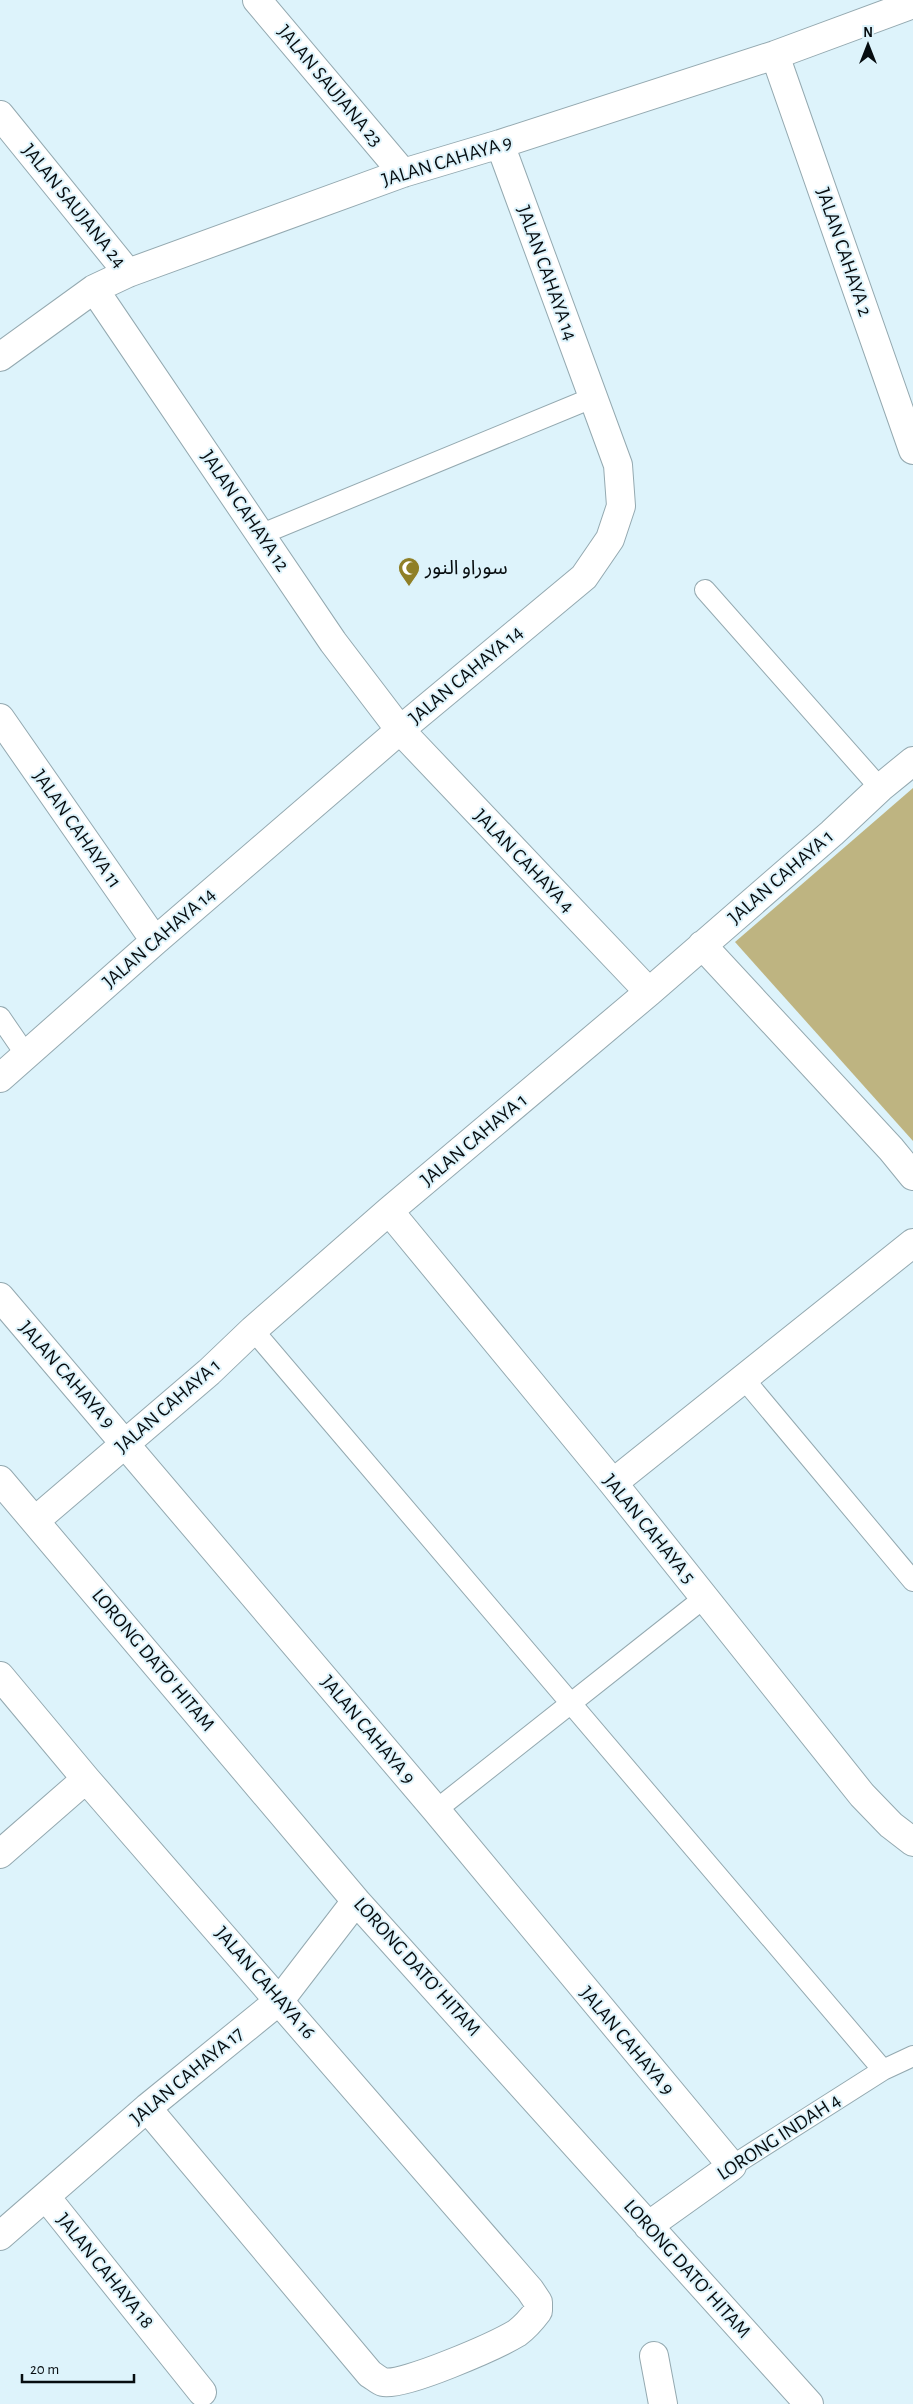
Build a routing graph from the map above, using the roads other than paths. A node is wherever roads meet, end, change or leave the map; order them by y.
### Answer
1 (257, 0) edge
2 (913, 4) edge
3 (774, 55) junction
4 (0, 115) edge
5 (500, 144) junction
6 (404, 172) junction
7 (128, 273) junction
8 (94, 289) junction
9 (0, 356) edge
10 (592, 398) junction
11 (913, 450) edge
12 (262, 534) junction
13 (705, 590) dead end
14 (0, 718) edge
15 (400, 730) junction
16 (913, 761) edge
17 (880, 788) junction
18 (155, 941) junction
19 (702, 946) junction
20 (649, 992) junction
21 (0, 1017) edge
22 (26, 1055) junction
23 (0, 1078) edge
24 (913, 1176) edge
25 (389, 1211) junction
26 (913, 1244) edge
27 (0, 1297) edge
28 (253, 1330) junction
29 (744, 1379) junction
30 (126, 1444) junction
31 (0, 1480) edge
32 (613, 1483) junction
33 (36, 1520) junction
34 (913, 1581) edge
35 (704, 1598) junction
36 (0, 1676) edge
37 (569, 1704) junction
38 (86, 1779) junction
39 (436, 1810) junction
40 (913, 1842) edge
41 (0, 1854) edge
42 (356, 1900) junction
43 (280, 2000) junction
44 (913, 2056) edge
45 (882, 2070) junction
46 (147, 2108) junction
47 (732, 2166) junction
48 (46, 2197) junction
49 (648, 2226) junction
50 (0, 2236) edge
51 (654, 2356) dead end
52 (202, 2392) dead end
53 (662, 2404) edge
54 (810, 2404) edge

1 - 6 street, JALAN SAUJANA 23
2 - 3 street, JALAN CAHAYA 9
3 - 5 street, JALAN CAHAYA 9
3 - 11 street, JALAN CAHAYA 2
4 - 7 street, JALAN SAUJANA 24
5 - 6 street, JALAN CAHAYA 9
5 - 10 street, JALAN CAHAYA 14
6 - 7 street, JALAN CAHAYA 9
7 - 8 street, JALAN CAHAYA 9
8 - 9 street, JALAN CAHAYA 9
8 - 12 street, JALAN CAHAYA 12
10 - 12 lane
10 - 15 street, JALAN CAHAYA 14
12 - 15 street, JALAN CAHAYA 12
13 - 17 lane
14 - 18 street, JALAN CAHAYA 11
15 - 18 street, JALAN CAHAYA 14
15 - 20 street, JALAN CAHAYA 4
16 - 17 street, JALAN CAHAYA 1
17 - 19 street, JALAN CAHAYA 1
18 - 22 street, JALAN CAHAYA 14
19 - 20 street, JALAN CAHAYA 1
19 - 24 street
20 - 25 street, JALAN CAHAYA 1
21 - 22 lane
22 - 23 street, JALAN CAHAYA 14
25 - 28 street, JALAN CAHAYA 1
25 - 32 street, JALAN CAHAYA 5
26 - 29 street
27 - 30 street, JALAN CAHAYA 9
28 - 30 street, JALAN CAHAYA 1
28 - 37 lane
29 - 32 street
29 - 34 lane
30 - 33 street, JALAN CAHAYA 1
30 - 39 street, JALAN CAHAYA 9
31 - 33 street, LORONG DATO' HITAM
32 - 35 street, JALAN CAHAYA 5
33 - 42 street, LORONG DATO' HITAM
35 - 37 lane
35 - 40 street, JALAN CAHAYA 5
36 - 38 street, JALAN CAHAYA 16
37 - 39 lane
37 - 45 lane
38 - 41 street
38 - 43 street, JALAN CAHAYA 16
39 - 47 street, JALAN CAHAYA 9
42 - 43 street, JALAN CAHAYA 17
42 - 49 street, LORONG DATO' HITAM
43 - 46 street, JALAN CAHAYA 17
43 - 46 street, JALAN CAHAYA 16
44 - 45 lane, LORONG INDAH 4
45 - 47 lane, LORONG INDAH 4
46 - 48 street, JALAN CAHAYA 17
47 - 49 street, LORONG INDAH 4
48 - 50 street, JALAN CAHAYA 17
48 - 52 street, JALAN CAHAYA 18
49 - 54 street, LORONG DATO' HITAM
51 - 53 street

